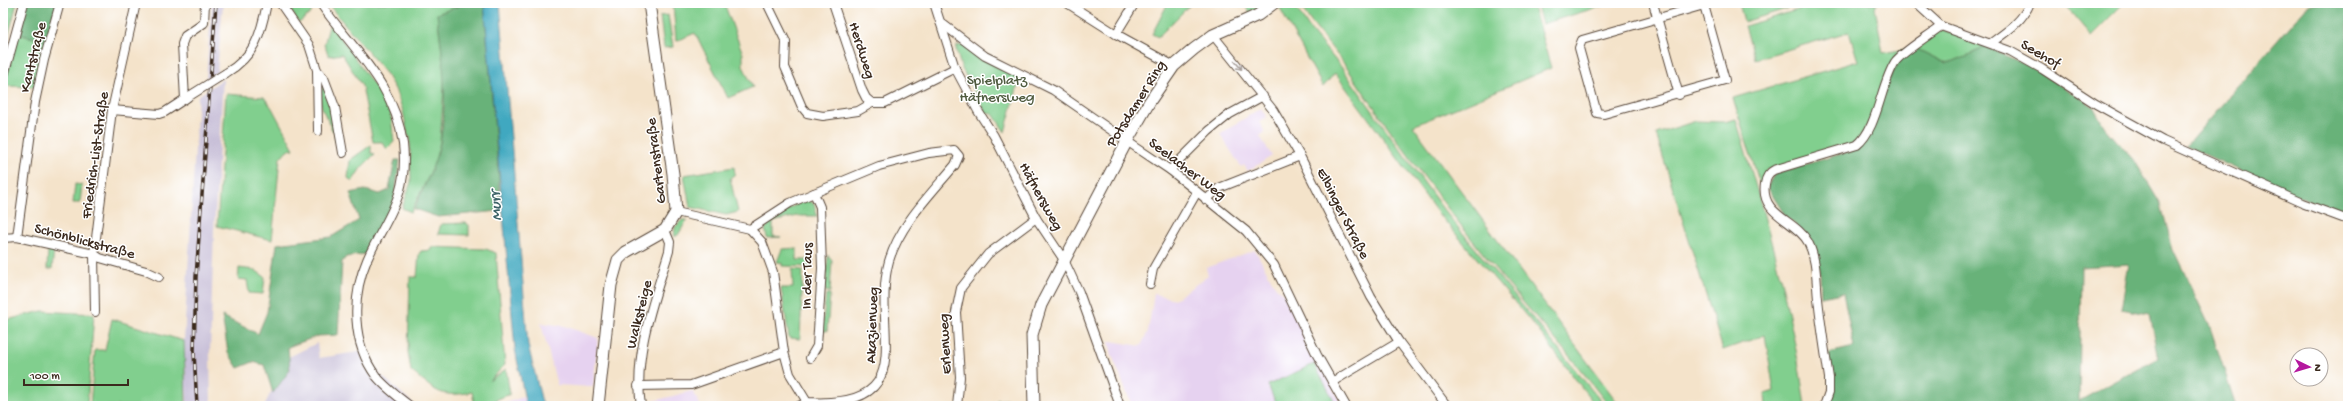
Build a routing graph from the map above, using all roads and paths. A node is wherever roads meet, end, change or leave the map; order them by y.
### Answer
1 (24, 3) edge
2 (60, 3) edge
3 (136, 3) edge
4 (205, 3) edge
5 (266, 3) edge
6 (280, 3) edge
7 (320, 3) edge
8 (649, 3) edge
9 (767, 3) edge
10 (833, 3) edge
11 (934, 3) edge
12 (1067, 3) edge
13 (1136, 3) edge
14 (1274, 3) edge
15 (1652, 3) edge
16 (1916, 3) edge
17 (2030, 3) edge
18 (1704, 4) edge
19 (1657, 18) junction
20 (940, 22) junction
21 (1941, 26) junction
22 (1116, 34) junction
23 (1213, 36) junction
24 (1991, 43) junction
25 (1174, 66) junction
26 (955, 68) junction
27 (317, 70) junction
28 (3, 79) edge
29 (1678, 94) junction
30 (1263, 96) junction
31 (188, 97) junction
32 (872, 104) junction
33 (112, 110) junction
34 (318, 132) dead end
35 (1127, 141) junction
36 (343, 153) dead end
37 (1300, 156) junction
38 (1170, 170) junction
39 (1197, 192) junction
40 (814, 193) junction
41 (1206, 200) junction
42 (676, 212) junction
43 (1036, 218) junction
44 (2348, 220) edge
45 (665, 230) junction
46 (750, 230) junction
47 (17, 237) junction
48 (3, 238) edge
49 (94, 254) junction
50 (1064, 260) junction
51 (158, 277) dead end
52 (1150, 284) dead end
53 (95, 312) dead end
54 (1399, 342) junction
55 (784, 352) junction
56 (810, 358) dead end
57 (1332, 382) junction
58 (638, 386) junction
59 (807, 402) junction
60 (842, 404) edge
61 (410, 406) edge
62 (598, 406) edge
63 (641, 406) edge
64 (799, 406) edge
65 (957, 406) edge
66 (1034, 406) edge
67 (1120, 406) edge
68 (1346, 406) edge
69 (1447, 406) edge
70 (1824, 406) edge

1 - 28 street
2 - 47 street, Kantstraße
3 - 33 street, Friedrich-List-Straße
4 - 31 street
5 - 31 street, bridge
6 - 27 street
7 - 61 street
8 - 42 street, Gartenstraße
9 - 32 street
10 - 32 street, Herdweg
11 - 20 street, Häfnersweg
12 - 22 street
13 - 22 street
14 - 23 street, Potsdamer Ring
15 - 19 street
16 - 21 street, Seehof
17 - 24 street, Seehof
18 - 19 street
18 - 29 street
19 - 29 street
19 - 29 street
20 - 26 street, Häfnersweg
20 - 35 street, Seelacher Weg
21 - 24 street, Seehof
21 - 70 street
22 - 25 street
23 - 25 street, Potsdamer Ring
23 -> 30 street, Elbinger Straße
24 - 44 street, Seehof
25 - 35 street, Potsdamer Ring
26 - 32 street
26 - 43 street, Häfnersweg
27 - 34 street
27 - 36 street
30 - 37 street, Elbinger Straße
30 - 38 street
31 - 33 street
33 - 49 street, Friedrich-List-Straße
35 - 38 street, Seelacher Weg
35 - 50 street, Potsdamer Ring
37 - 41 street
37 - 54 street, Elbinger Straße
38 - 39 street, Seelacher Weg
39 - 41 street, Seelacher Weg
39 - 52 street
40 - 46 street
40 - 56 street, In der Taus
40 - 60 street, Akazienweg
41 - 57 street, Seelacher Weg
42 - 45 street, Gartenstraße
42 - 46 street
43 - 50 street, Häfnersweg
43 - 65 street, Erlenweg
45 - 58 street, Walksteige
45 - 62 street, Gartenstraße
46 - 55 street
47 - 48 street, Schönblickstraße
47 - 49 street, Schönblickstraße
49 - 51 street, Schönblickstraße
49 - 53 street, Friedrich-List-Straße
50 - 66 street, Potsdamer Ring
50 - 67 street, Häfnersweg
54 - 57 street
54 - 69 street, Elbinger Straße
55 - 58 street
55 - 59 street
57 - 68 street, Seelacher Weg
58 - 63 street, Walksteige
59 - 60 street, Akazienweg
59 - 64 street

